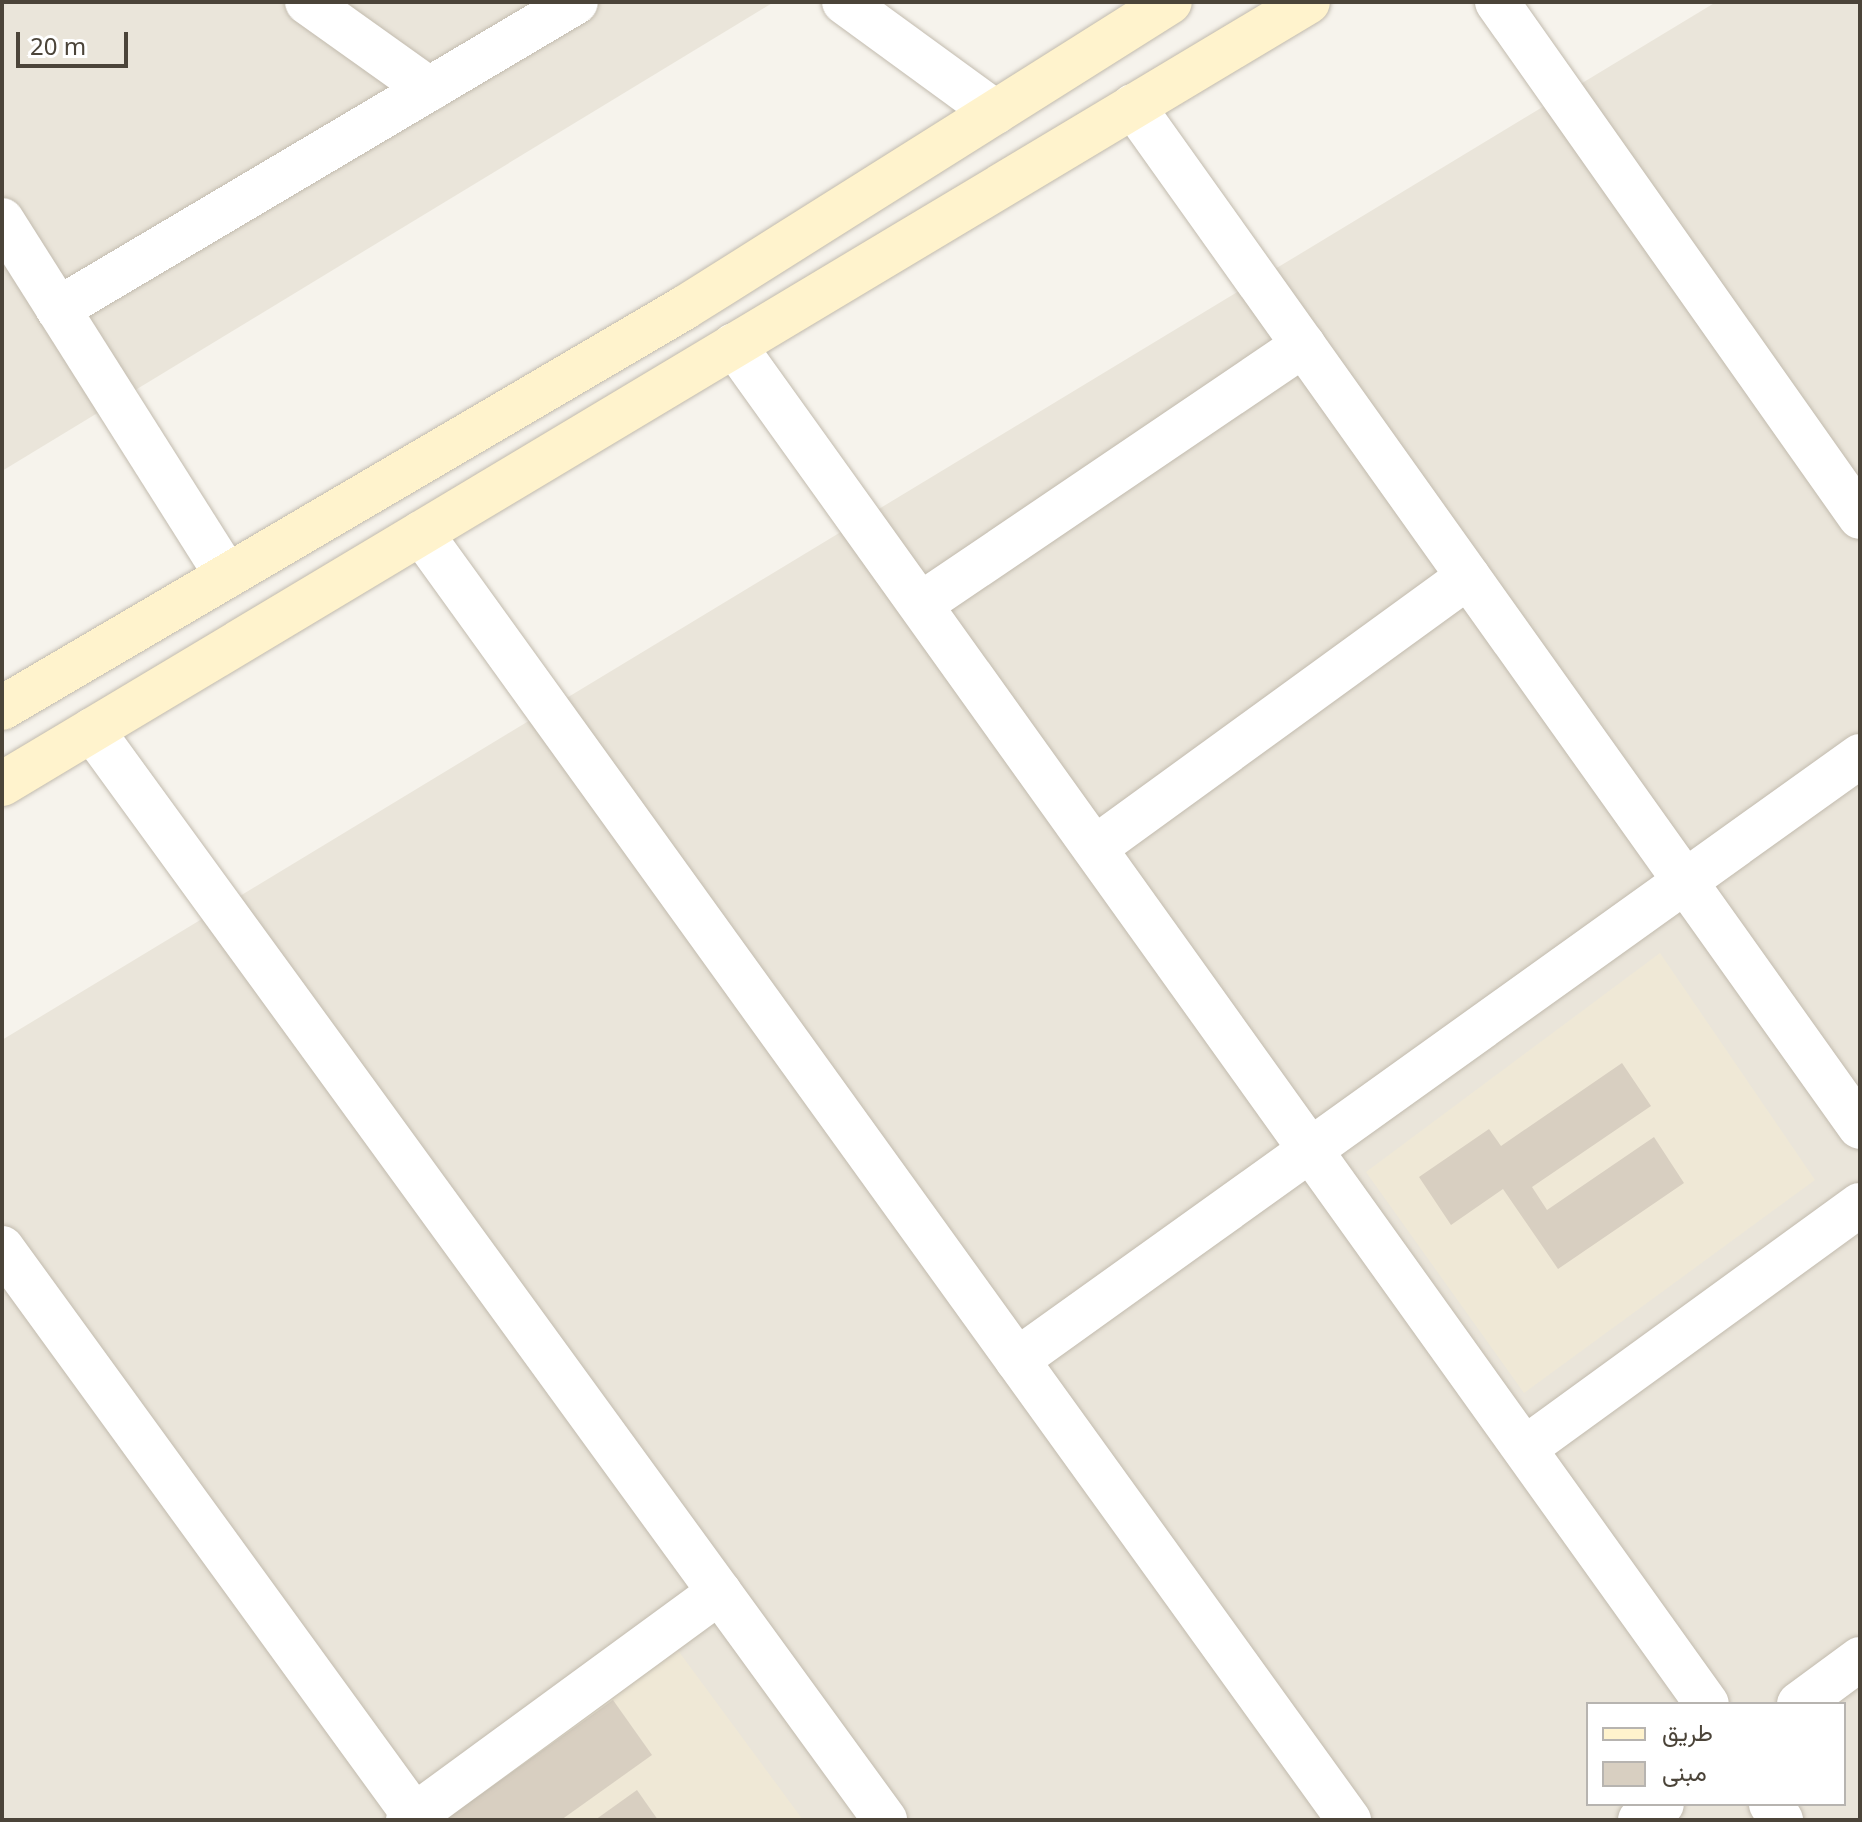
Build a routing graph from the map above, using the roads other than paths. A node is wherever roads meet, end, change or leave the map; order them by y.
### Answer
1 (307, 2) edge
2 (576, 2) edge
3 (844, 2) edge
4 (1170, 2) edge
5 (1308, 2) edge
6 (1497, 2) edge
7 (429, 89) junction
8 (1133, 106) junction
9 (995, 112) junction
10 (2, 220) edge
11 (684, 308) junction
12 (58, 309) junction
13 (1304, 345) junction
14 (725, 351) junction
15 (1860, 517) edge
16 (421, 533) junction
17 (227, 576) junction
18 (1468, 577) junction
19 (921, 604) junction
20 (2, 708) edge
21 (92, 730) junction
22 (1860, 756) edge
23 (2, 784) edge
24 (1096, 847) junction
25 (1685, 882) junction
26 (1860, 1127) edge
27 (1313, 1148) junction
28 (1860, 1205) edge
29 (2, 1248) edge
30 (1017, 1360) junction
31 (1528, 1446) junction
32 (719, 1592) junction
33 (1860, 1659) edge
34 (1706, 1702) edge
35 (1802, 1702) edge
36 (1659, 1806) edge
37 (411, 1818) edge
38 (885, 1820) edge
39 (1349, 1820) edge
40 (1640, 1820) edge

1 - 7 street
2 - 7 street
3 - 9 street
4 - 9 main road
5 - 8 main road
6 - 15 street
7 - 12 street
8 - 13 street
8 - 14 main road
9 - 11 main road
10 - 12 street
11 - 14 main road
11 - 17 main road
12 - 17 street
13 - 18 street
13 - 19 street
14 - 16 main road
14 - 19 street
16 - 21 main road
16 - 30 street
17 - 20 main road
18 - 24 street
18 - 25 street
19 - 24 street
21 - 23 main road
21 - 32 street
22 - 25 street
24 - 27 street
25 - 26 street
25 - 27 street
27 - 30 street
27 - 31 street
28 - 31 street
29 - 37 street
30 - 39 street
31 - 34 street
32 - 37 street
32 - 38 street
33 - 35 street
36 - 40 street

